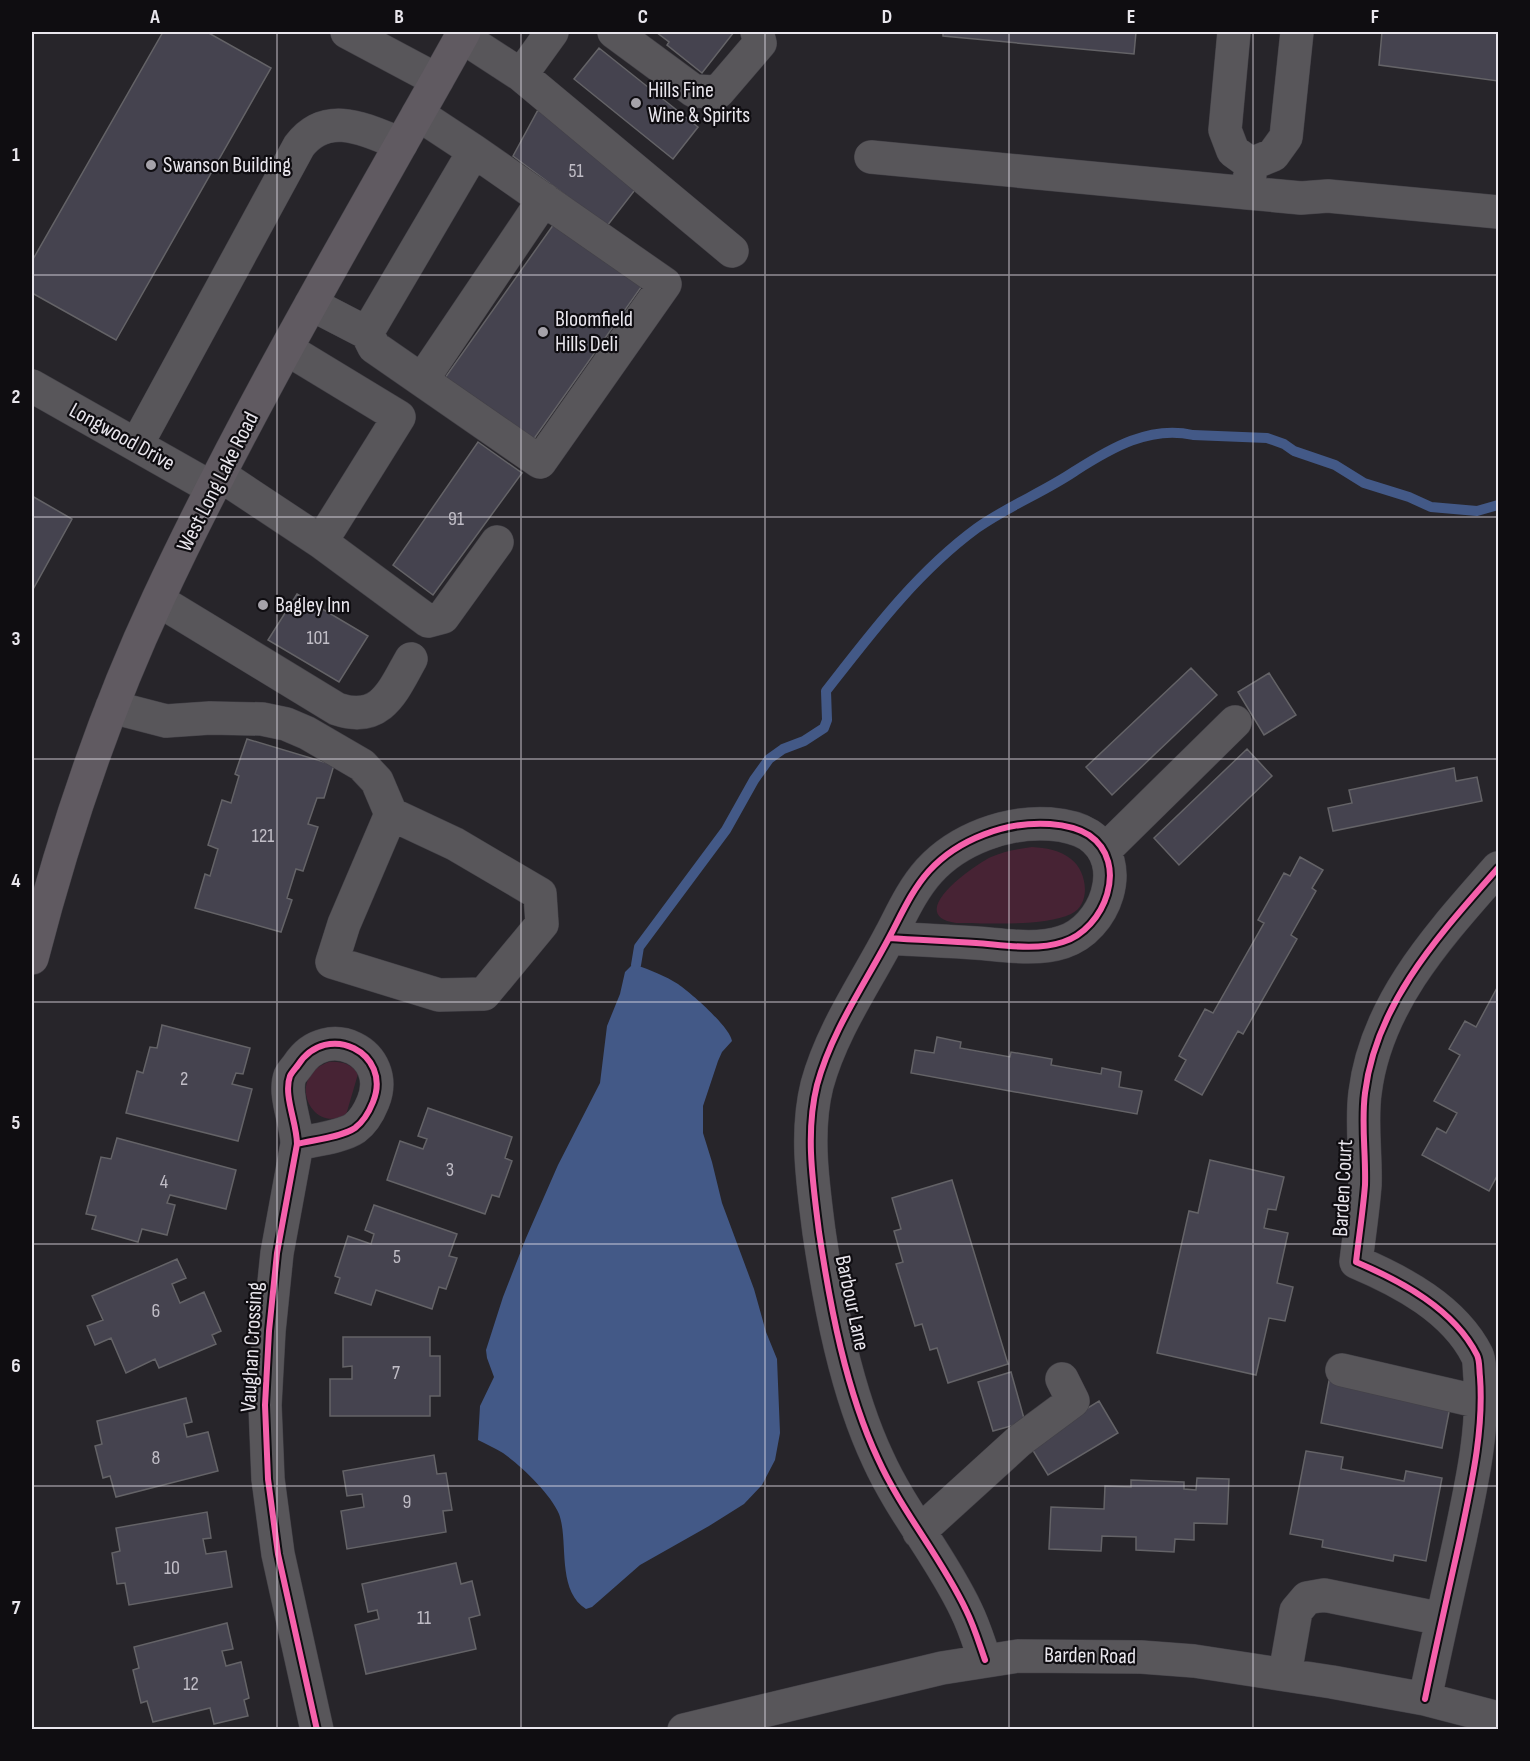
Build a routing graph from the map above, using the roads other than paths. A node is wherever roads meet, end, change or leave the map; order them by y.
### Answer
1 (347, 32) edge
2 (552, 32) edge
3 (614, 32) edge
4 (757, 32) edge
5 (1234, 32) edge
6 (1297, 32) edge
7 (463, 34) edge
8 (521, 75) junction
9 (437, 80) junction
10 (418, 114) junction
11 (401, 144) junction
12 (474, 151) junction
13 (871, 158) dead end
14 (1249, 179) junction
15 (544, 199) junction
16 (1498, 212) edge
17 (732, 251) dead end
18 (311, 304) junction
19 (367, 333) junction
20 (287, 349) junction
21 (422, 380) junction
22 (32, 386) edge
23 (137, 444) junction
24 (216, 481) junction
25 (321, 542) junction
26 (497, 542) dead end
27 (158, 600) junction
28 (411, 659) dead end
29 (112, 707) junction
30 (1235, 722) dead end
31 (391, 814) junction
32 (1104, 851) junction
33 (1498, 868) edge
34 (889, 938) junction
35 (32, 958) edge
36 (297, 1144) dead end
37 (1342, 1370) dead end
38 (1062, 1379) dead end
39 (1480, 1402) junction
40 (919, 1532) junction
41 (1443, 1619) junction
42 (985, 1660) junction
43 (1285, 1674) junction
44 (1425, 1700) junction
45 (1498, 1718) edge
46 (317, 1730) edge
47 (684, 1730) edge

1 - 9 street
2 - 8 street
3 - 4 street
5 - 14 street
6 - 14 street
7 - 8 street
7 - 9 main road, West Long Lake Road
8 - 17 street
9 - 10 main road, West Long Lake Road
10 - 11 main road, West Long Lake Road
10 - 12 street
11 - 18 main road, West Long Lake Road
11 - 23 street
12 - 15 street
12 - 19 street
13 - 14 street
14 - 16 street
15 - 21 street
15 - 21 street
18 - 19 street
18 - 20 main road, West Long Lake Road
19 - 21 street
20 - 24 main road, West Long Lake Road
20 - 25 street
22 - 23 street, Longwood Drive
23 - 24 street, Longwood Drive
24 - 25 street, Longwood Drive
24 - 27 main road, West Long Lake Road
25 - 26 street, Longwood Drive
27 - 28 street
27 - 29 main road, West Long Lake Road
29 - 31 street
29 - 35 main road, West Long Lake Road
30 - 32 street
31 - 31 street
32 - 34 street, Barbour Lane
32 - 34 street
33 - 39 street, Barden Court
34 - 40 street, Barbour Lane
36 - 46 street, Vaughan Crossing
37 - 39 street
38 - 40 street
39 - 41 street, Barden Court
40 - 42 street, Barbour Lane
41 - 43 street
41 - 44 street, Barden Court
42 - 43 street, Barden Road
42 - 47 street, Barden Road
43 - 44 street, Barden Road
44 - 45 street, Barden Road

